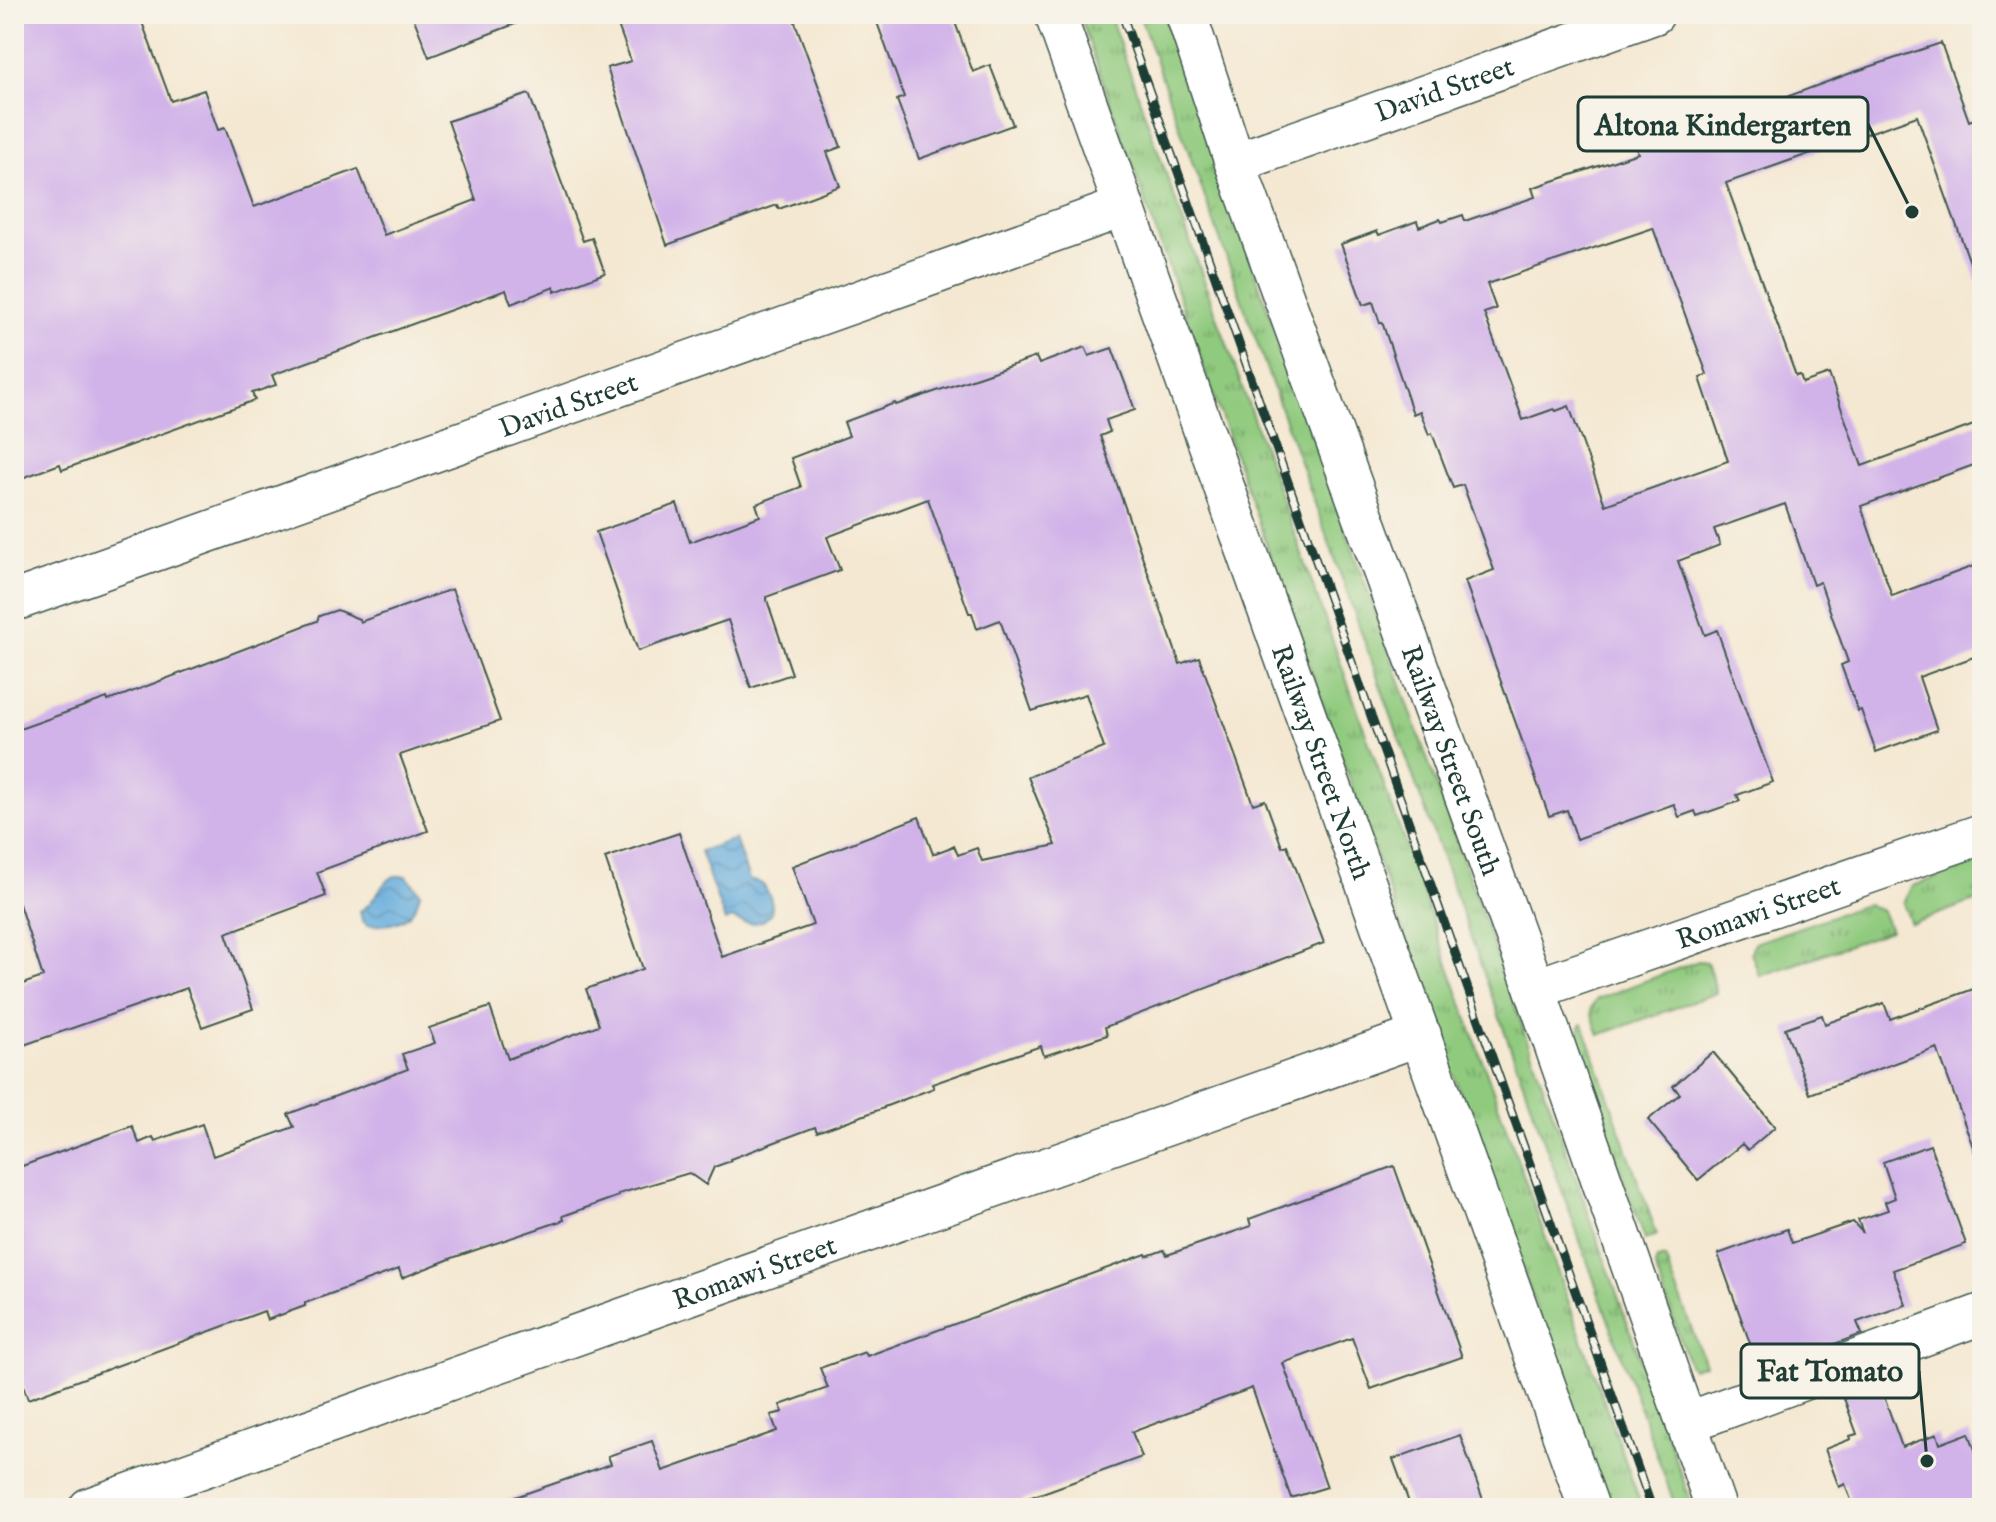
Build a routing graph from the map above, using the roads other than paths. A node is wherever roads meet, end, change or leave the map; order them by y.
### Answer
1 (1055, 14) edge
2 (1186, 14) edge
3 (1654, 14) edge
4 (1235, 163) junction
5 (1123, 207) junction
6 (14, 601) edge
7 (1982, 834) edge
8 (1535, 989) junction
9 (1421, 1035) junction
10 (1982, 1314) edge
11 (1686, 1423) junction
12 (89, 1508) edge
13 (1589, 1508) edge
14 (1716, 1508) edge

1 - 5 street, Railway Street North
2 - 4 street, Railway Street South
3 - 4 street, David Street
4 - 8 street, Railway Street South
5 - 6 street, David Street
5 - 9 street, Railway Street North
7 - 8 street, Romawi Street
8 - 11 street, Railway Street South
9 - 12 street, Romawi Street
9 - 13 street, Railway Street North
10 - 11 street
11 - 14 street, Railway Street South

